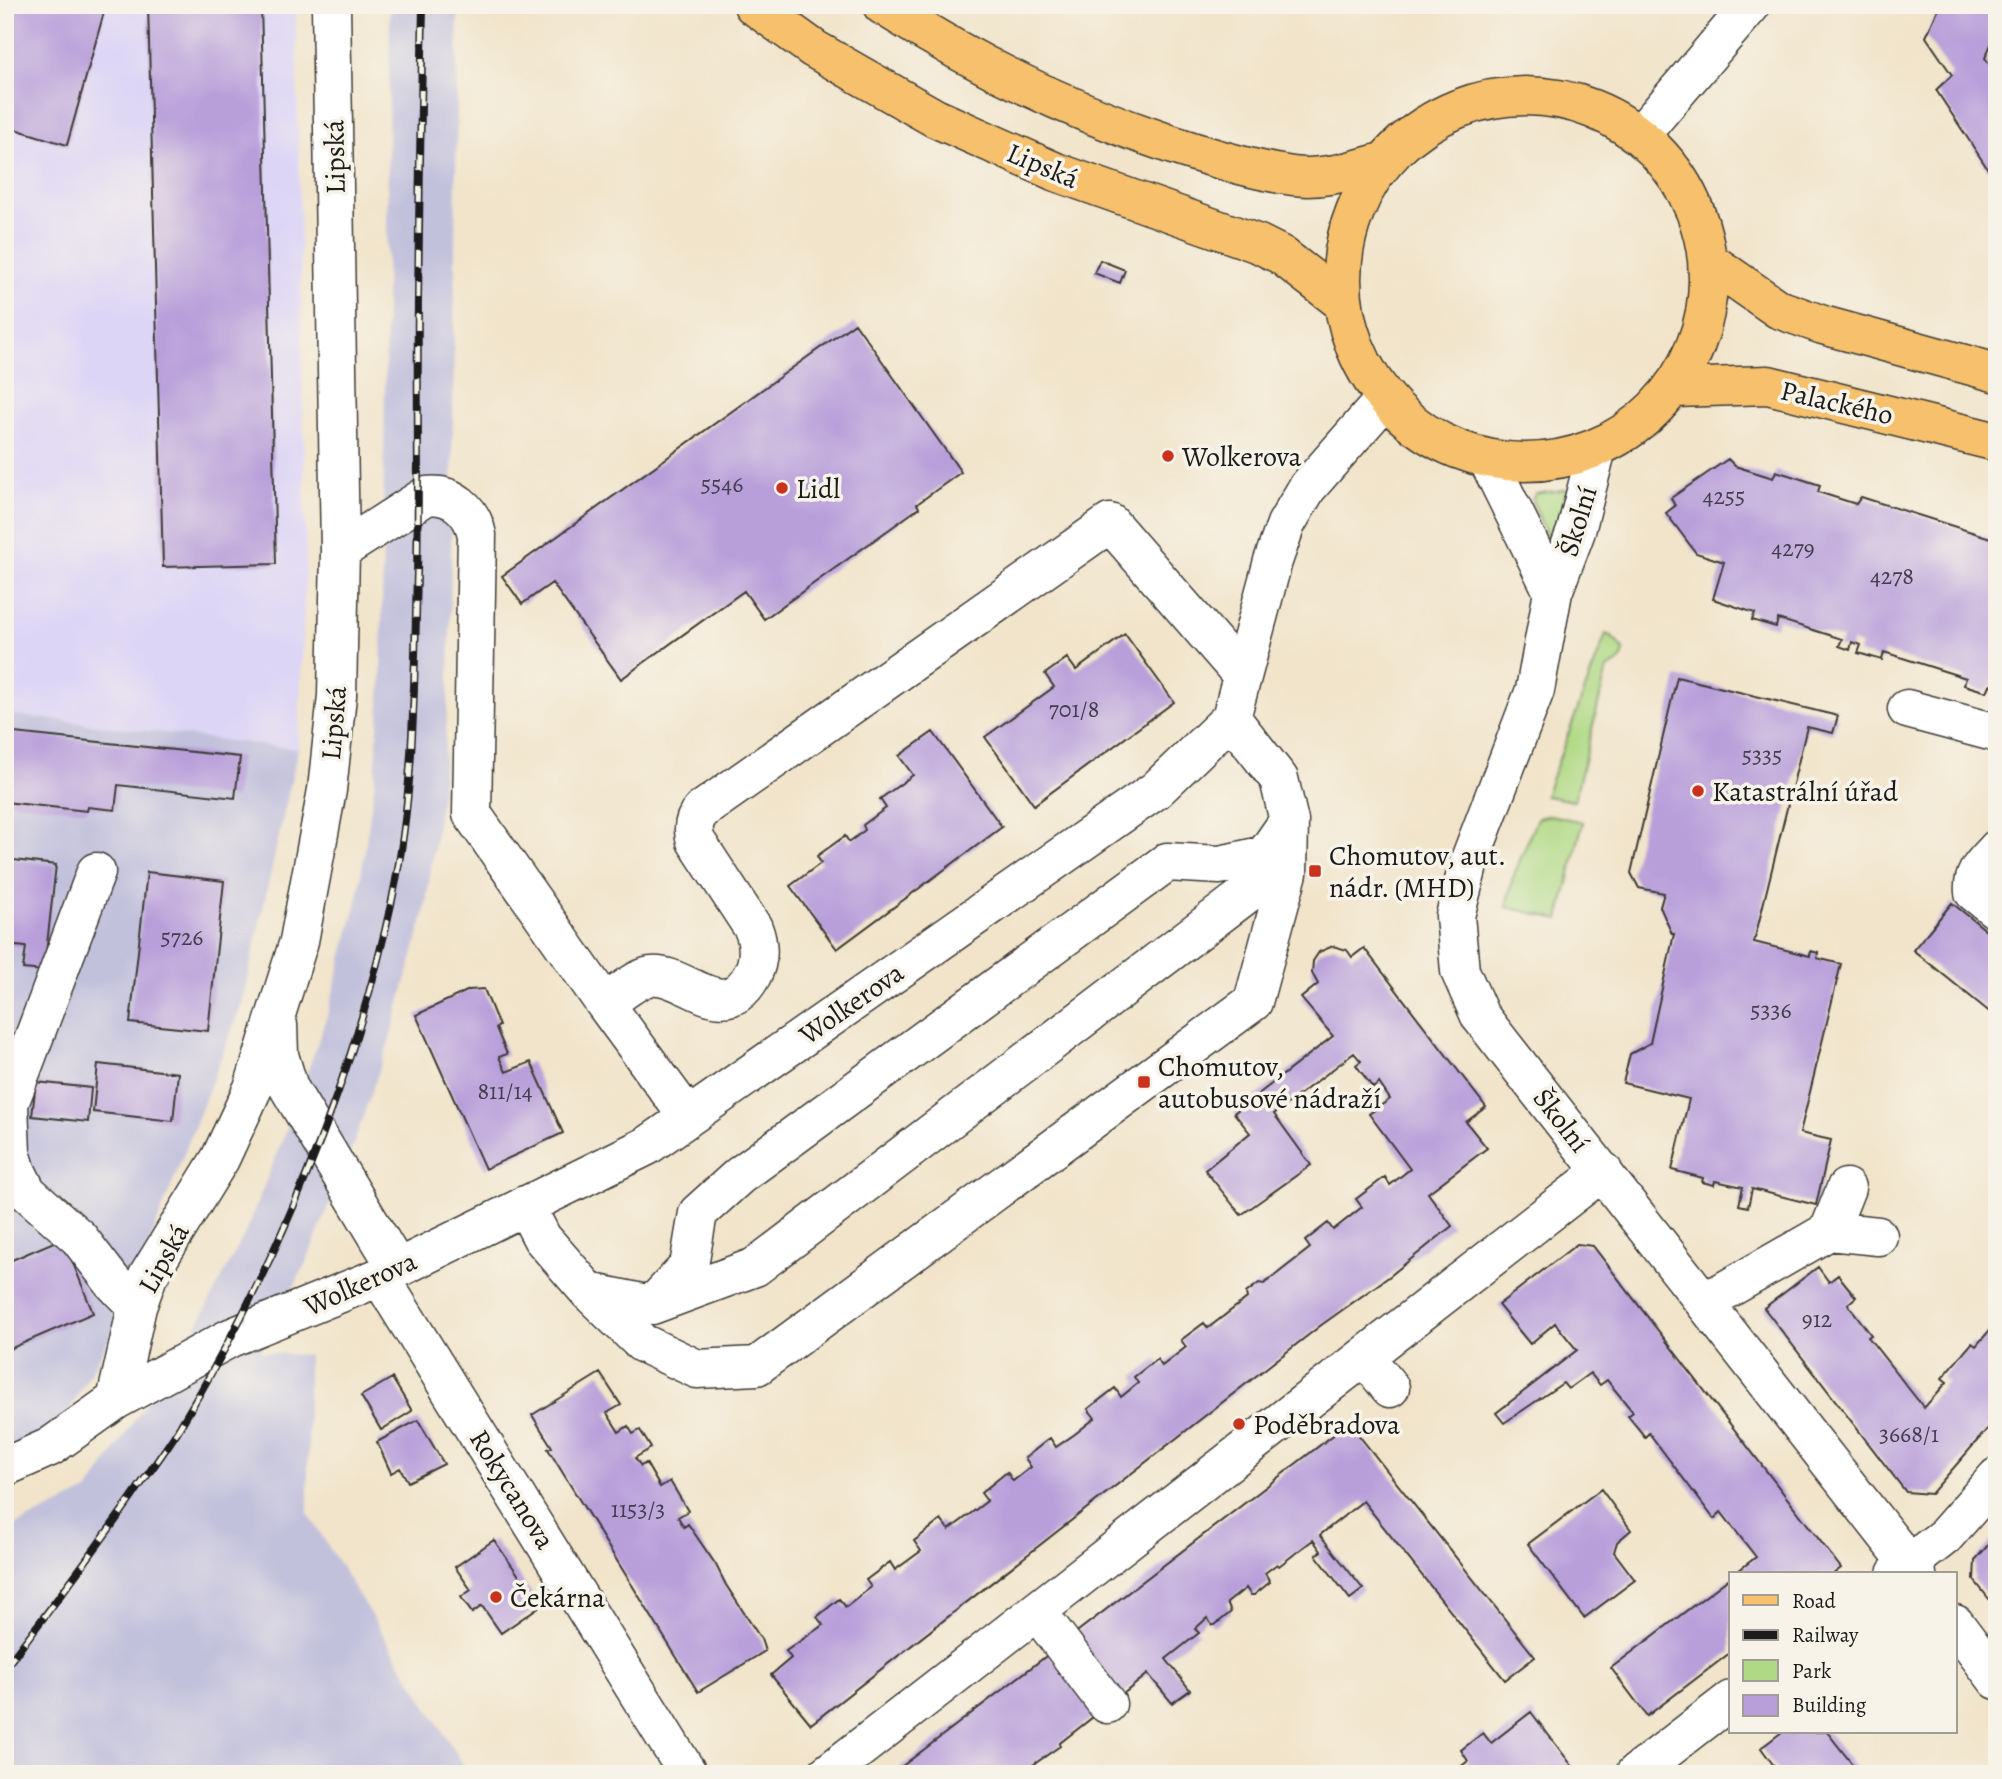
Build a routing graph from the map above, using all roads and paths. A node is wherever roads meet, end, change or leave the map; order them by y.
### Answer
1 (331, 5) edge
2 (753, 5) edge
3 (882, 5) edge
4 (1751, 5) edge
5 (1640, 135) junction
6 (1382, 162) junction
7 (1710, 261) junction
8 (1342, 302) junction
9 (1997, 373) edge
10 (1675, 388) junction
11 (1385, 399) junction
12 (1997, 442) edge
13 (1597, 448) junction
14 (1488, 460) junction
15 (340, 551) junction
16 (1553, 592) junction
17 (1242, 675) junction
18 (1907, 709) dead end
19 (1231, 718) junction
20 (1997, 733) edge
21 (1289, 821) junction
22 (1997, 849) edge
23 (96, 872) dead end
24 (1997, 910) edge
25 (605, 1004) junction
26 (278, 1014) junction
27 (688, 1117) junction
28 (1603, 1171) junction
29 (1846, 1188) dead end
30 (525, 1205) junction
31 (1829, 1231) junction
32 (1878, 1236) dead end
33 (388, 1272) junction
34 (589, 1292) junction
35 (1705, 1302) junction
36 (652, 1305) junction
37 (137, 1307) junction
38 (1365, 1357) junction
39 (1390, 1388) dead end
40 (116, 1400) junction
41 (5, 1467) edge
42 (1997, 1477) edge
43 (1907, 1571) edge
44 (1037, 1611) junction
45 (1956, 1625) edge
46 (1997, 1680) edge
47 (1729, 1702) edge
48 (1107, 1704) dead end
49 (688, 1774) edge
50 (827, 1774) edge
51 (1635, 1774) edge

1 - 15 street, Lipská
2 - 8 main road, Lipská
3 - 6 main road
4 - 5 street
5 - 6 main road
5 - 7 main road
6 - 8 main road
7 - 9 main road
7 - 10 main road
8 - 11 main road
10 - 12 main road, Palackého
10 - 13 main road
11 - 14 main road
11 - 17 street
13 - 14 main road
13 - 16 street, Školní
14 - 16 street, Školní
15 - 25 street
15 - 26 street, Lipská
16 - 28 street, Školní
17 - 19 street
17 - 25 street
18 - 20 street
19 - 21 street
19 - 27 street, Wolkerova
21 - 34 street
21 - 36 street
21 - 36 street
22 - 24 street
23 - 37 street
25 - 27 street
26 - 33 street, Rokycanova
26 - 37 street, Lipská
27 - 30 street, Wolkerova
28 - 35 street, Školní
28 - 38 street
29 - 31 street
30 - 33 street, Wolkerova
30 - 34 street
31 - 32 street
31 - 35 street
33 - 40 street, Wolkerova
33 - 49 street, Rokycanova
34 - 36 street
35 - 43 street, Školní
37 - 40 street, Lipská
38 - 39 street
38 - 44 street
40 - 41 street, Wolkerova
42 - 43 street
44 - 48 street
44 - 50 street
45 - 46 street
47 - 51 street

